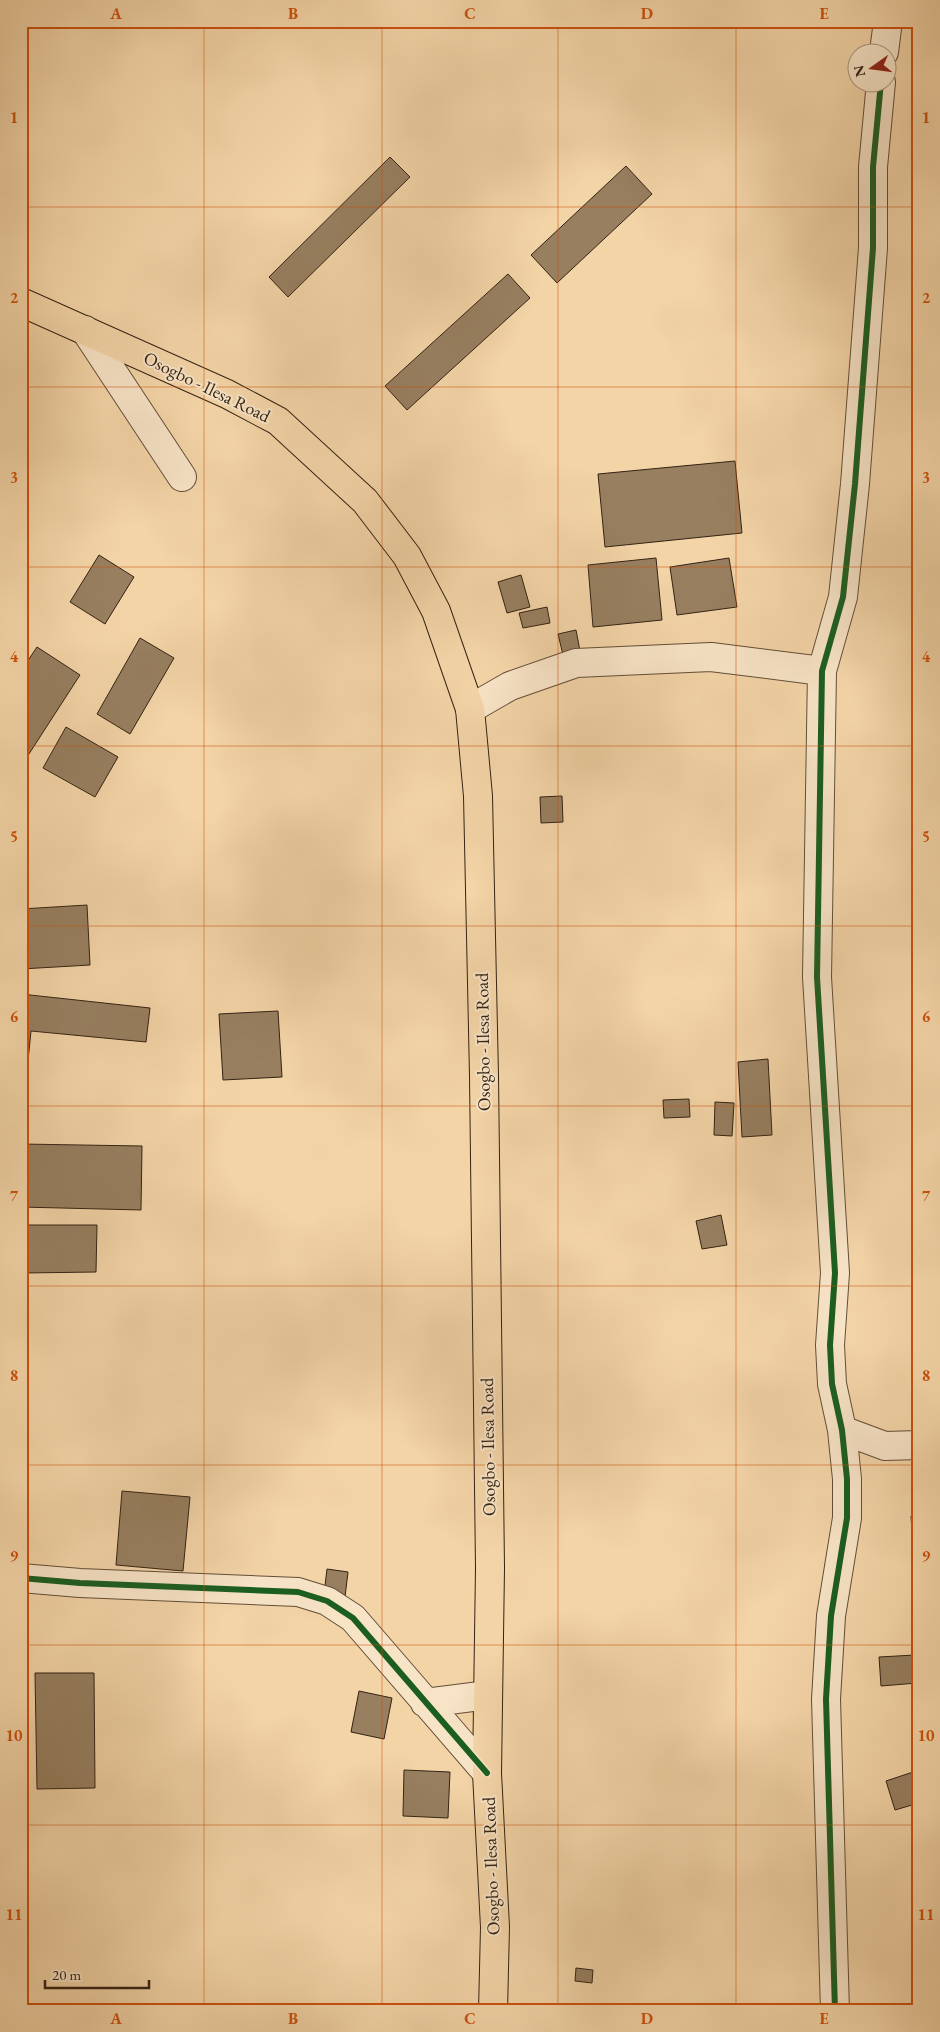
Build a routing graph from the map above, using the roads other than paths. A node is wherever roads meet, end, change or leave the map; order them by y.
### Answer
1 (888, 21) edge
2 (885, 42) edge
3 (880, 92) edge
4 (21, 302) edge
5 (85, 330) junction
6 (182, 477) dead end
7 (822, 671) junction
8 (470, 709) junction
9 (842, 1430) junction
10 (919, 1445) edge
11 (885, 1446) junction
12 (847, 1479) junction
13 (21, 1578) edge
14 (488, 1695) junction
15 (425, 1703) junction
16 (487, 1772) junction
17 (492, 2011) edge
18 (835, 2011) edge

1 - 2 street
3 - 7 street
4 - 5 main road, Osogbo - Ilesa Road
5 - 6 street
5 - 8 main road, Osogbo - Ilesa Road
7 - 8 street
7 - 9 street
8 - 14 main road, Osogbo - Ilesa Road
9 - 11 street
9 - 12 street
10 - 11 street
11 - 12 street
12 - 18 street
13 - 15 street
14 - 15 street
14 - 16 main road, Osogbo - Ilesa Road
15 - 16 street
16 - 17 main road, Osogbo - Ilesa Road

